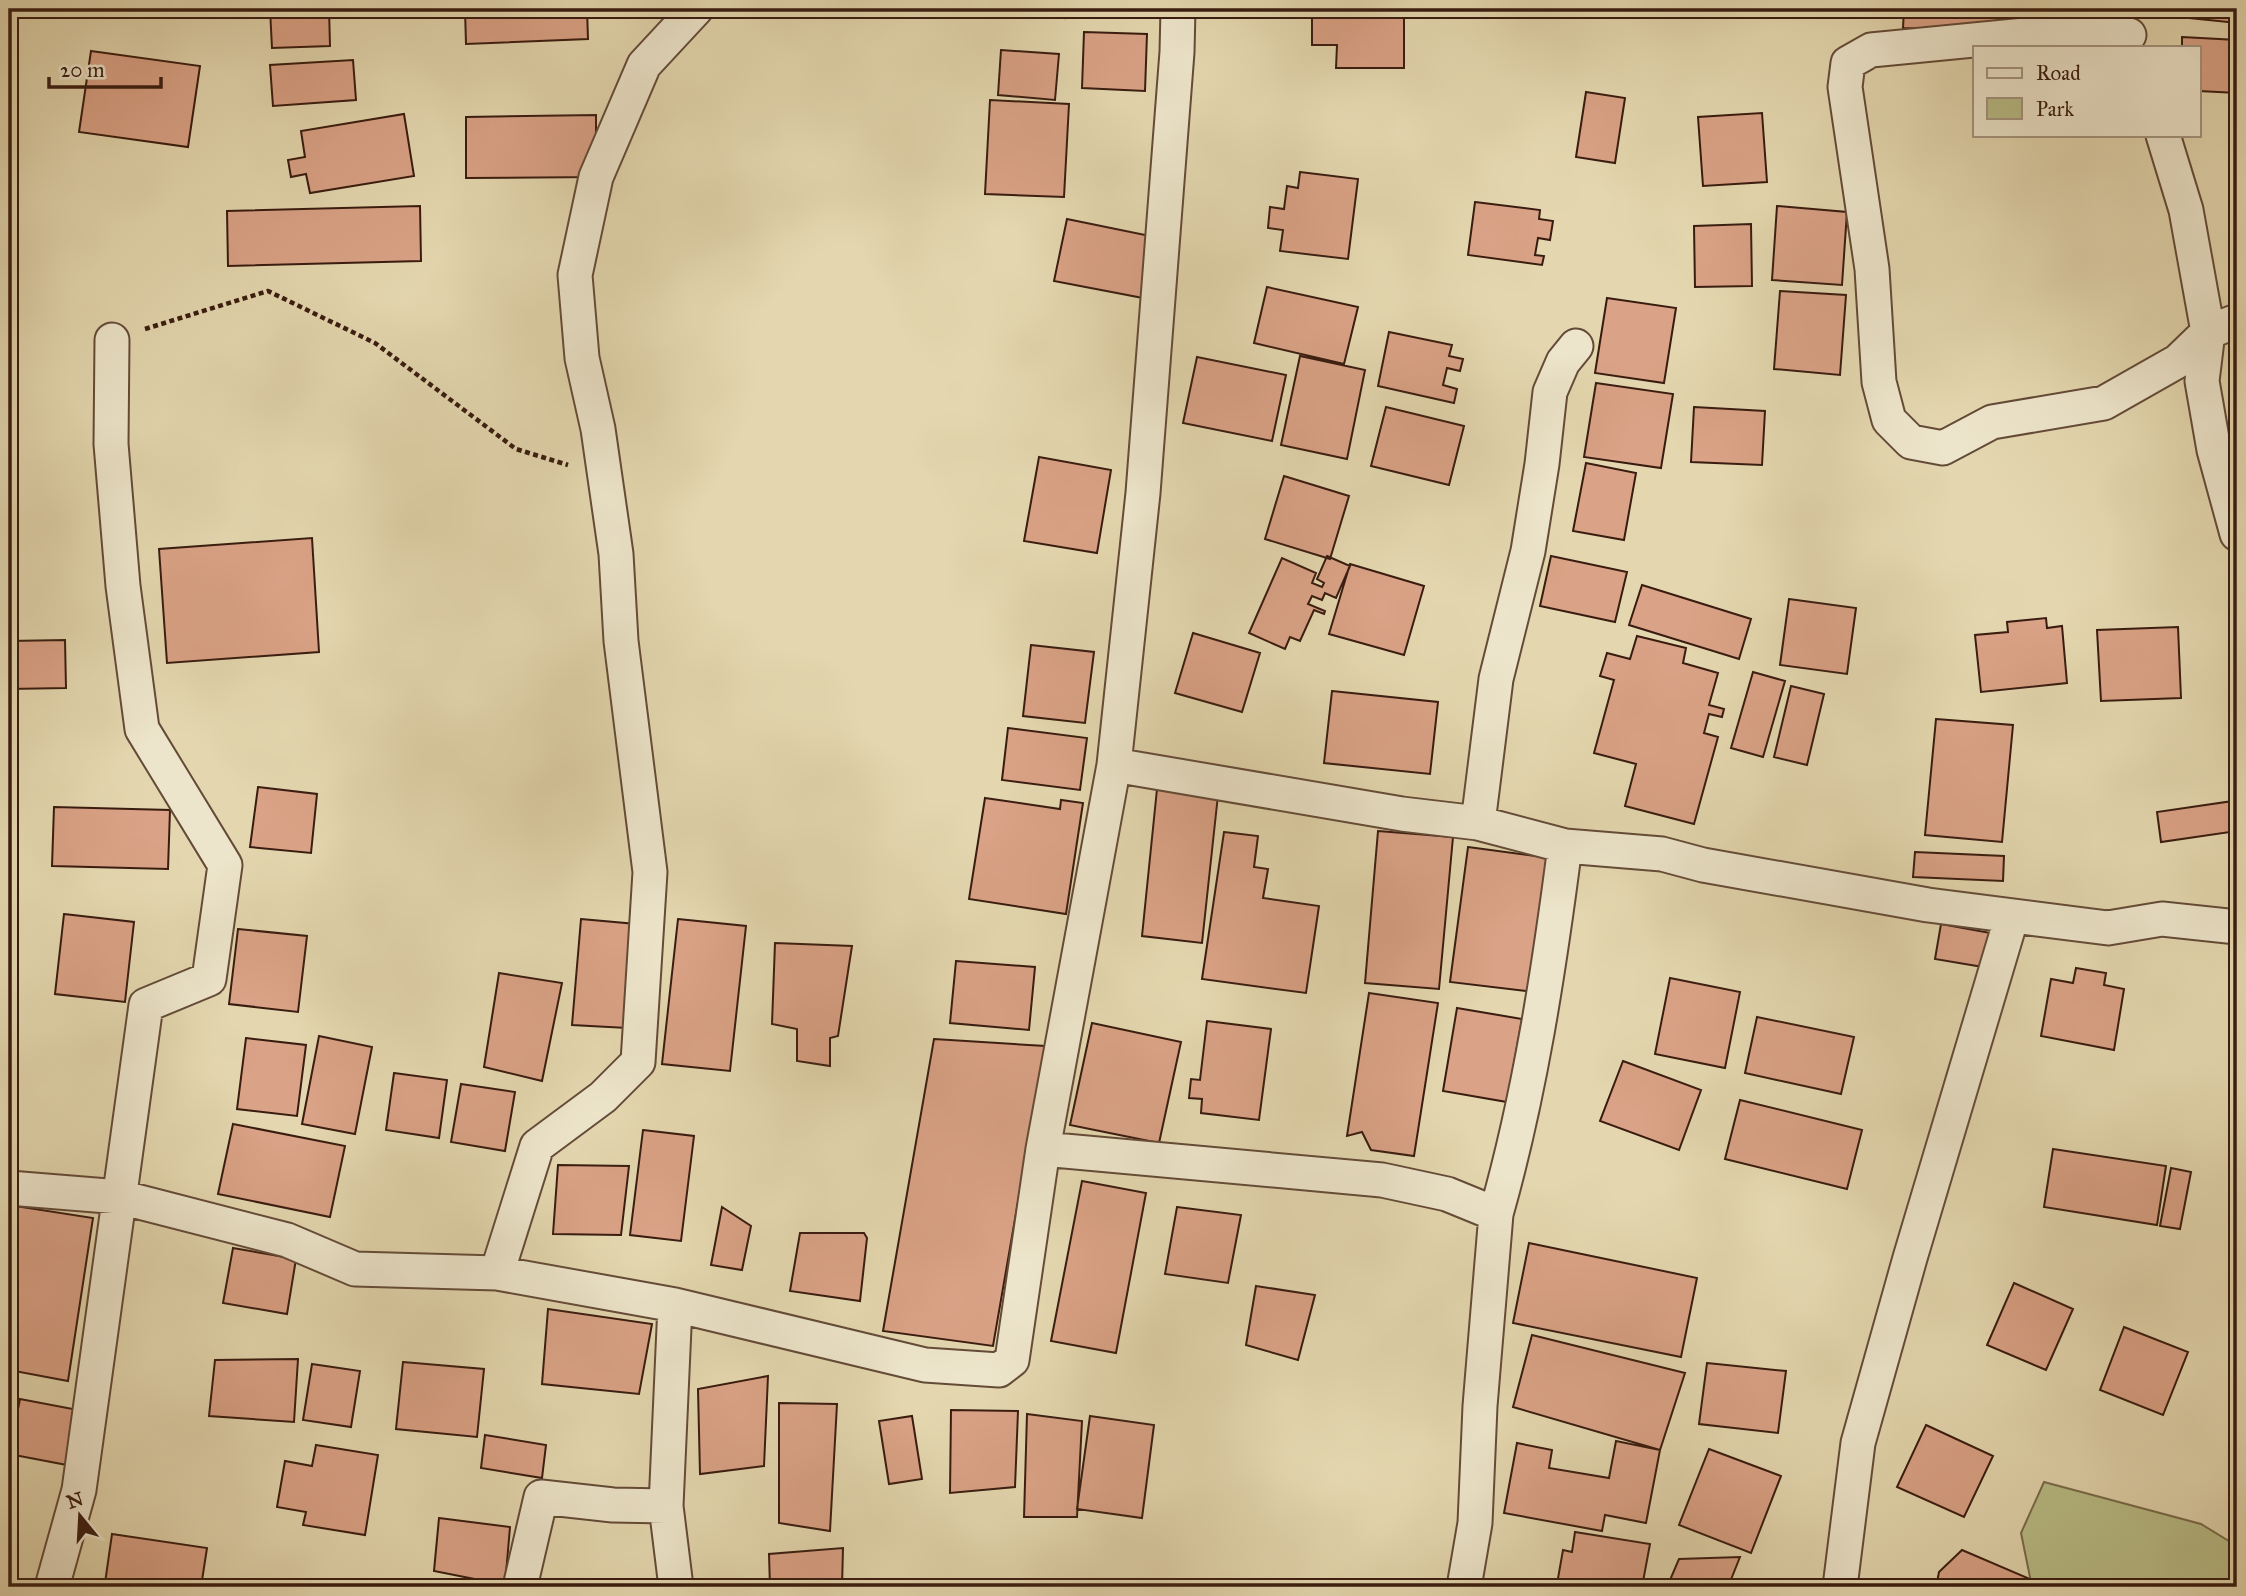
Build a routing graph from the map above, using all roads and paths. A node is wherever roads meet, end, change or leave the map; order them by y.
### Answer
1 (696, 9) edge
2 (1178, 9) edge
3 (2125, 30) edge
4 (2163, 136) edge
5 (2223, 326) edge
6 (112, 340) joint
7 (1576, 346) dead end
8 (605, 477) junction
9 (2237, 534) edge
10 (1114, 765) junction
11 (1478, 823) junction
12 (1565, 846) junction
13 (2012, 916) junction
14 (2237, 927) edge
15 (1043, 1149) junction
16 (9, 1188) edge
17 (120, 1197) junction
18 (1496, 1214) junction
19 (497, 1273) junction
20 (675, 1305) junction
21 (666, 1506) junction
22 (52, 1587) edge
23 (520, 1587) edge
24 (676, 1587) edge
25 (1464, 1587) edge
26 (1840, 1587) edge

1 - 8 street
2 - 10 street
3 - 5 street
4 - 5 street
5 - 9 street
6 - 8 path
6 - 17 street
7 - 11 street
8 - 19 street
10 - 11 street
10 - 15 street
11 - 12 street
12 - 13 street
12 - 18 street
13 - 14 street
13 - 26 street
15 - 18 street
15 - 20 street
16 - 17 street
17 - 19 street
17 - 22 street
18 - 25 street
19 - 20 street
20 - 21 street
21 - 23 street
21 - 24 street

